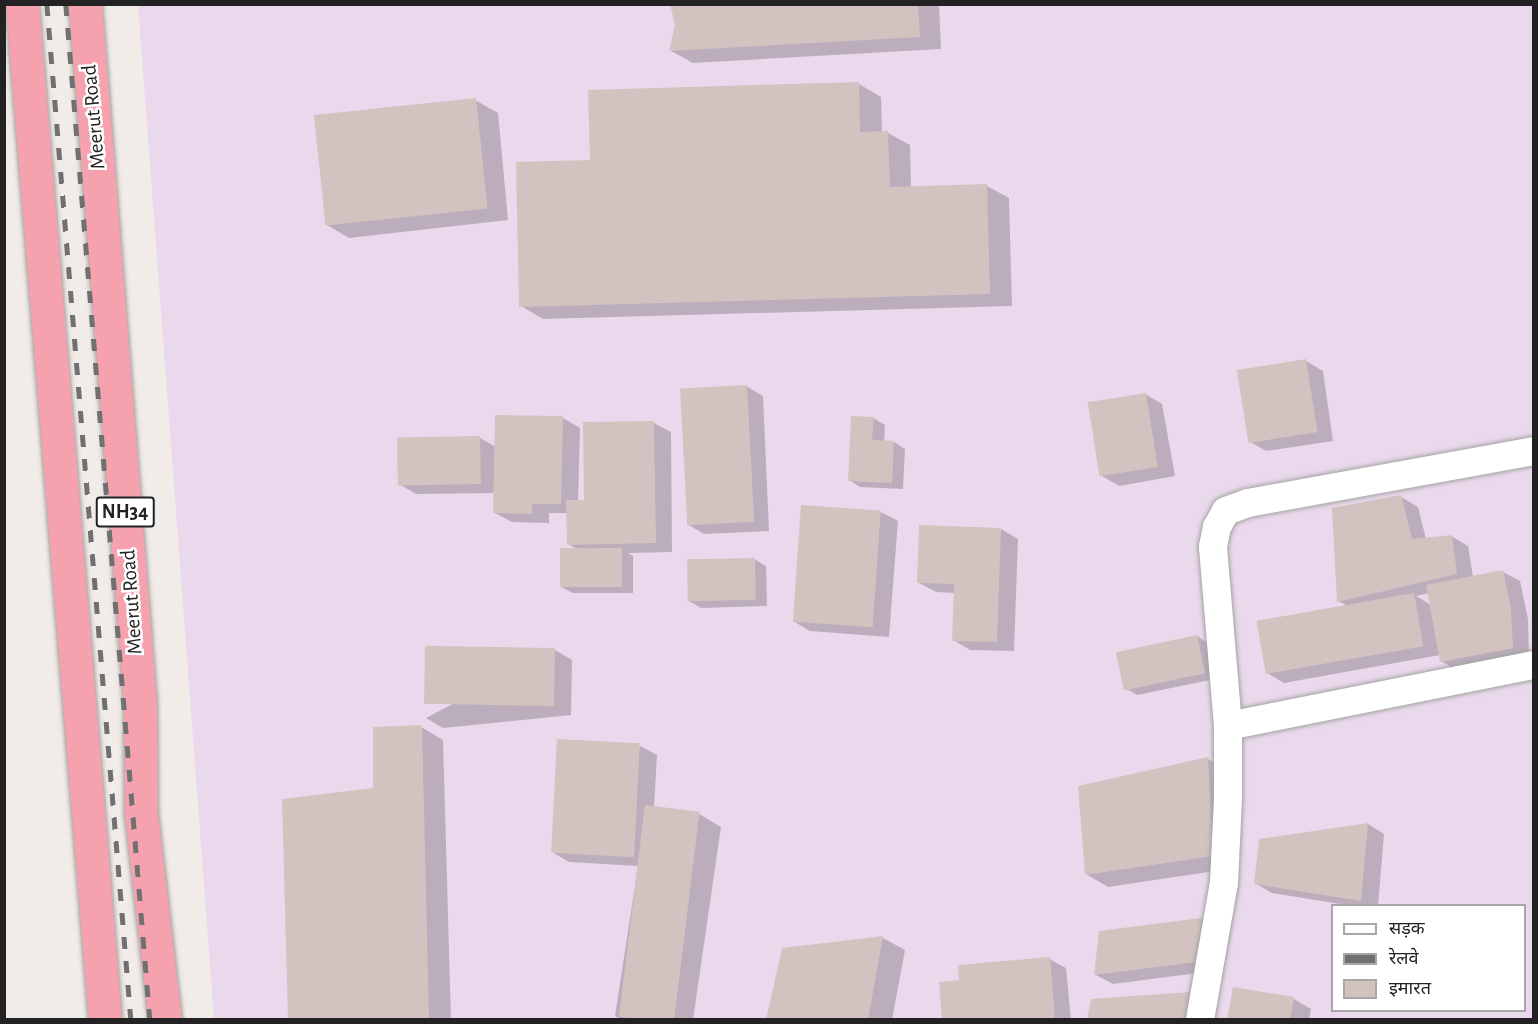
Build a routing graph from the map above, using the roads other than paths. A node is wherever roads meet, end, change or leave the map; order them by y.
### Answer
1 (22, 4) edge
2 (84, 4) edge
3 (1533, 451) edge
4 (1533, 665) edge
5 (1228, 726) junction
6 (105, 1020) edge
7 (165, 1020) edge
8 (1200, 1020) edge

1 - 6 highway, NH34
2 - 7 highway, Meerut Road / NH34
3 - 5 street
4 - 5 street
5 - 8 street

